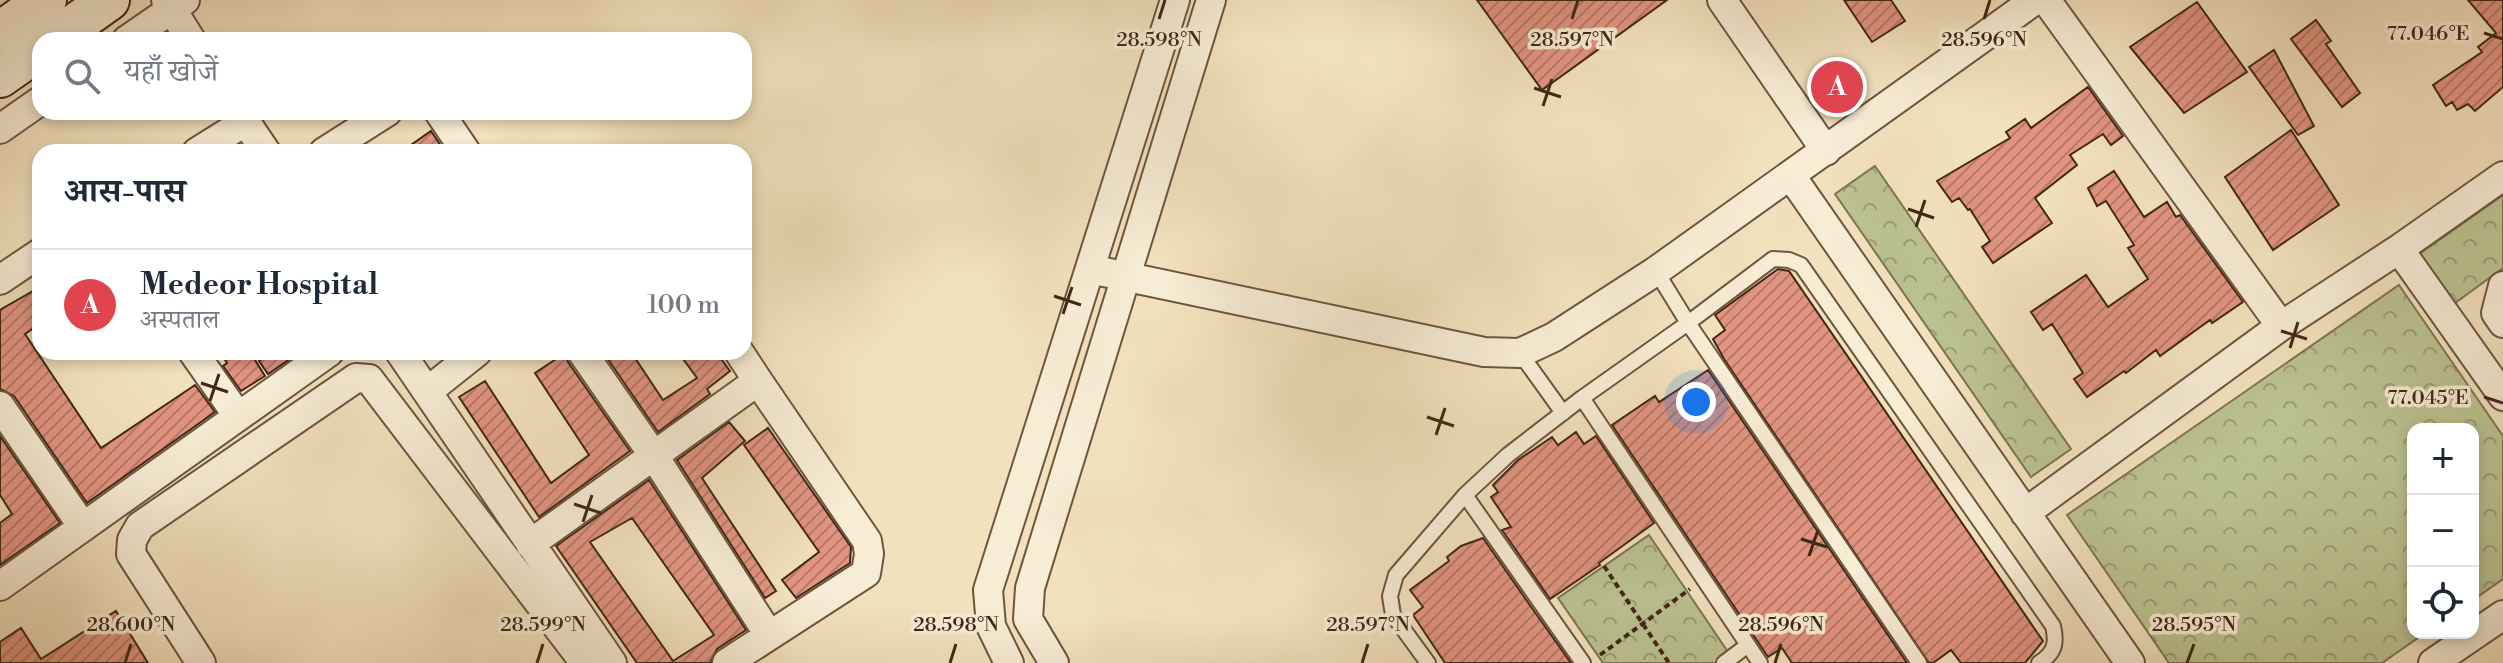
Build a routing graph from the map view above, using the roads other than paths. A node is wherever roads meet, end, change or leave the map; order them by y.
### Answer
1 (46, 0) edge
2 (109, 0) edge
3 (1175, 0) edge
4 (1211, 0) edge
5 (1722, 0) edge
6 (2035, 0) edge
7 (2046, 0) edge
8 (174, 3) edge
9 (0, 32) edge
10 (64, 32) edge
11 (137, 32) edge
12 (187, 32) edge
13 (32, 55) edge
14 (0, 77) edge
15 (32, 107) edge
16 (238, 120) edge
17 (244, 120) edge
18 (374, 120) edge
19 (444, 120) edge
20 (0, 129) edge
21 (207, 144) edge
22 (261, 144) edge
23 (337, 144) edge
24 (461, 144) edge
25 (1826, 151) junction
26 (1791, 176) junction
27 (2503, 176) edge
28 (2399, 249) junction
29 (32, 258) edge
30 (1090, 269) junction
31 (1656, 271) junction
32 (1126, 277) junction
33 (0, 280) edge
34 (2503, 286) edge
35 (1688, 323) junction
36 (2503, 323) edge
37 (2281, 326) junction
38 (1520, 353) junction
39 (199, 360) edge
40 (318, 360) edge
41 (406, 360) edge
42 (467, 360) edge
43 (588, 360) edge
44 (744, 360) edge
45 (758, 381) junction
46 (428, 391) junction
47 (2503, 396) edge
48 (1582, 398) junction
49 (0, 406) edge
50 (1563, 413) junction
51 (238, 416) junction
52 (654, 456) junction
53 (1465, 495) junction
54 (2025, 513) junction
55 (83, 527) junction
56 (530, 544) junction
57 (0, 586) edge
58 (2503, 615) edge
59 (769, 635) junction
60 (1748, 645) junction
61 (201, 663) edge
62 (585, 663) edge
63 (612, 663) edge
64 (727, 663) edge
65 (1009, 663) edge
66 (1054, 663) edge
67 (1428, 663) edge
68 (1583, 663) edge
69 (1724, 663) edge
70 (1760, 663) edge
71 (1919, 663) edge
72 (2039, 663) edge
73 (2130, 663) edge
74 (2433, 663) edge

1 - 9 main road
2 - 10 main road
3 - 30 street
4 - 32 street
5 - 25 street
6 - 25 street
7 - 37 street
8 - 11 street
8 - 12 street
13 - 14 main road
15 - 20 street
16 - 21 street
17 - 22 street
18 - 23 street
19 - 24 street
25 - 26 street
26 - 31 street
26 - 54 street
27 - 28 street
28 - 37 street
28 - 47 street
29 - 33 street
30 - 32 street
30 - 65 street
31 - 35 lane
31 - 38 street
32 - 38 street
32 - 66 street
34 - 36 street
35 - 48 lane
35 - 71 lane
35 - 72 lane
37 - 54 street
38 - 50 lane
39 - 51 street
40 - 51 street
41 - 46 street
42 - 46 street
43 - 52 street
44 - 45 street
45 - 52 street
45 - 59 street
46 - 56 street
48 - 50 lane
48 - 60 lane
49 - 55 street
50 - 53 lane
51 - 55 street
52 - 56 street
52 - 59 street
53 - 67 lane
53 - 68 lane
54 - 73 street
55 - 57 street
56 - 63 street
58 - 74 street
59 - 64 street
60 - 69 lane
60 - 70 lane
61 - 62 street

